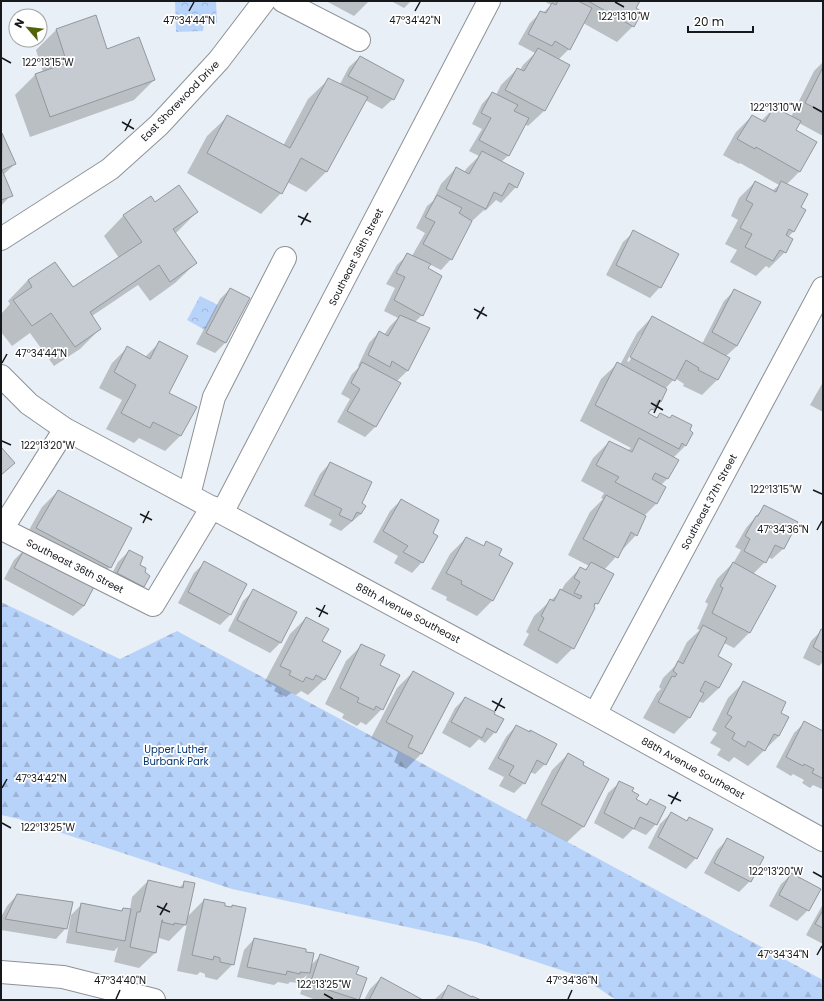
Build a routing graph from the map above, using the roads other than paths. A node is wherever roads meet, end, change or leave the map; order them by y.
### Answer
1 (264, 1) edge
2 (283, 1) edge
3 (489, 1) edge
4 (359, 40) dead end
5 (1, 239) edge
6 (285, 258) dead end
7 (823, 288) edge
8 (1, 376) edge
9 (66, 429) junction
10 (189, 495) junction
11 (217, 510) junction
12 (1, 529) edge
13 (595, 714) junction
14 (823, 840) edge
15 (1, 972) edge
16 (154, 1000) edge

1 - 5 street, East Shorewood Drive
2 - 4 street
3 - 11 street, Southeast 36th Street
6 - 10 street
7 - 13 street, Southeast 37th Street
8 - 9 street, 88th Avenue Southeast
9 - 10 street, 88th Avenue Southeast
9 - 12 street, Southeast 36th Street
10 - 11 street, 88th Avenue Southeast
11 - 12 street, Southeast 36th Street
11 - 13 street, 88th Avenue Southeast
13 - 14 street, 88th Avenue Southeast
15 - 16 street

